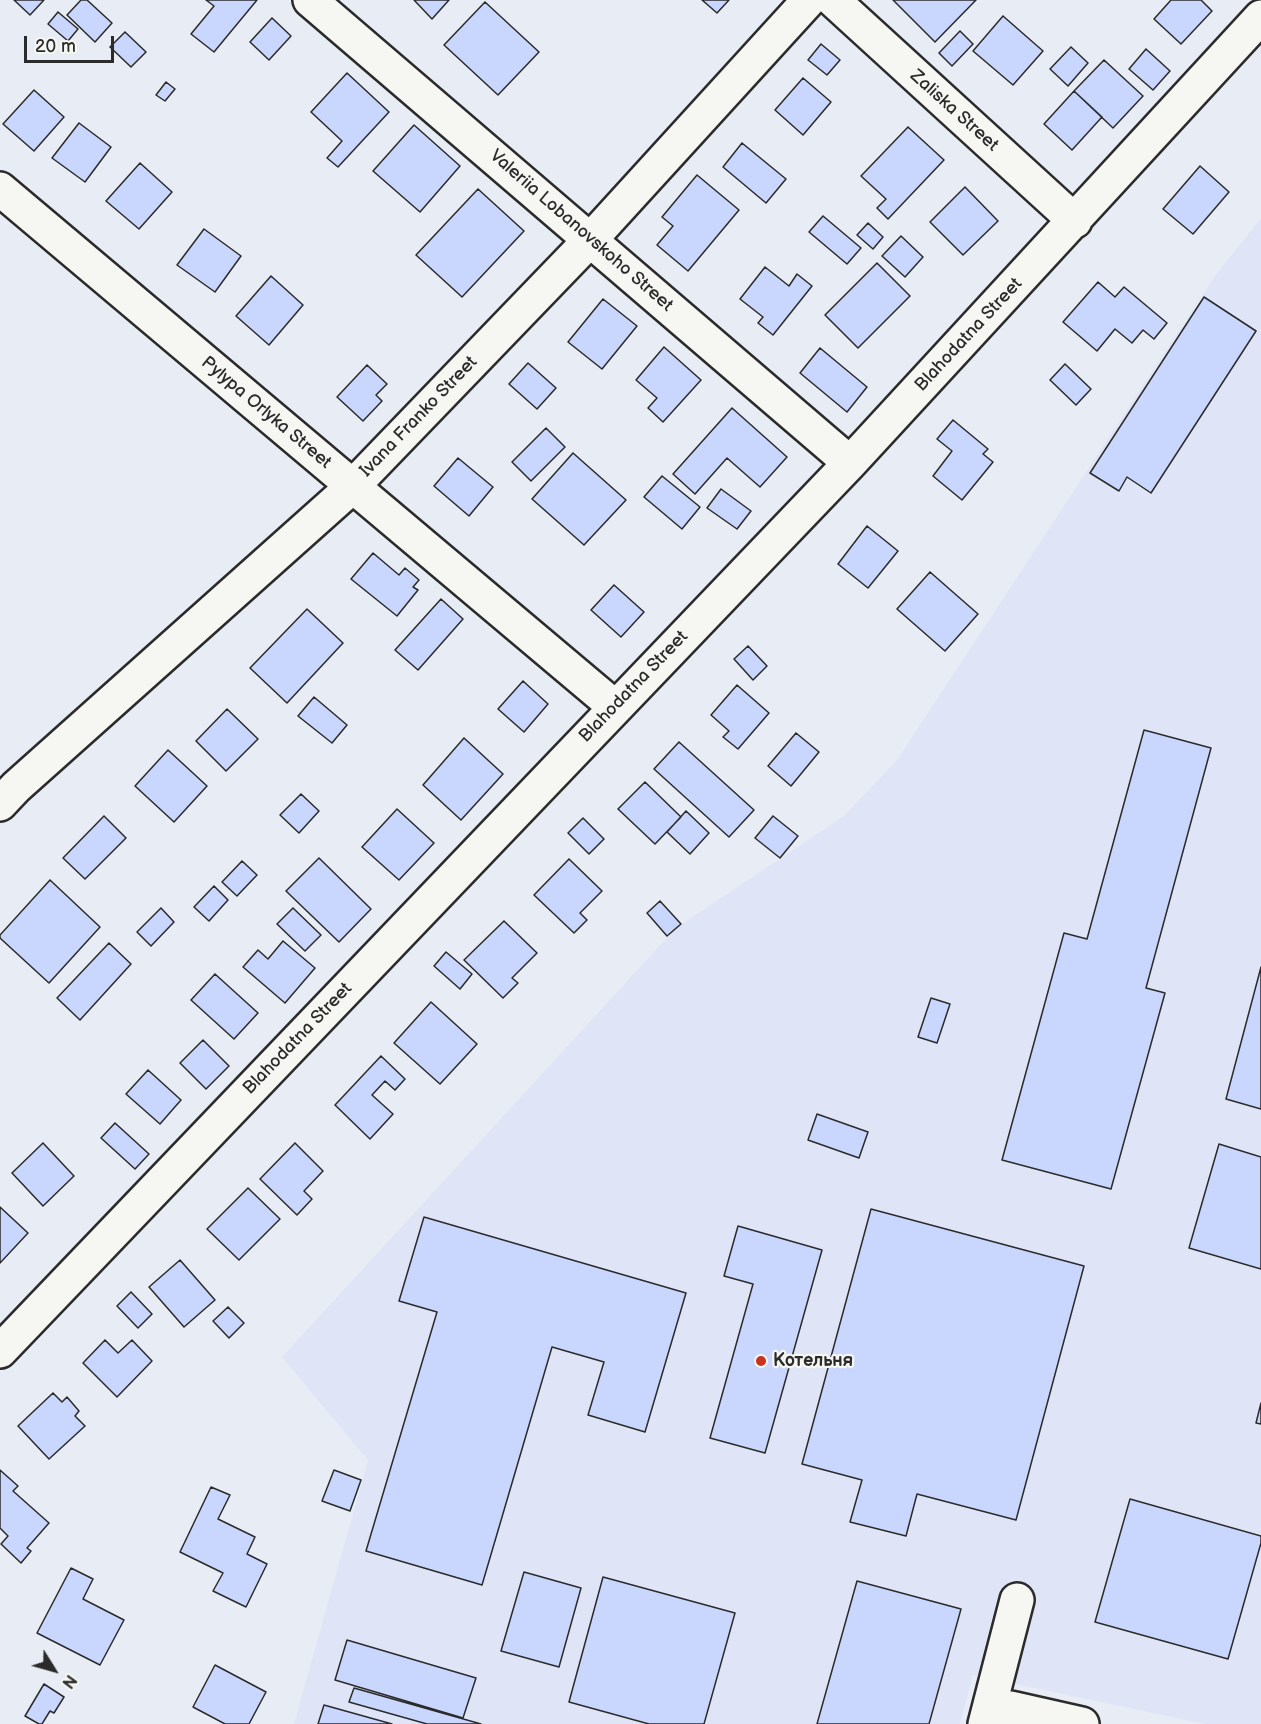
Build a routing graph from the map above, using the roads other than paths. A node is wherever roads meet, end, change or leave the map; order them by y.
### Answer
1 (310, 0) edge
2 (809, 0) edge
3 (833, 0) edge
4 (1261, 17) edge
5 (0, 189) edge
6 (1075, 221) junction
7 (591, 239) junction
8 (850, 463) junction
9 (353, 486) junction
10 (615, 707) junction
11 (5, 788) edge
12 (0, 1351) edge
13 (1017, 1600) dead end
14 (986, 1722) edge
15 (1082, 1724) edge

1 - 7 street, Valeriia Lobanovskoho Street
2 - 7 street, Ivana Franko Street
3 - 6 street, Zaliska Street
4 - 6 street, Blahodatna Street
5 - 9 street, Pylypa Orlyka Street
6 - 8 street, Blahodatna Street
7 - 8 street, Valeriia Lobanovskoho Street
7 - 9 street, Ivana Franko Street
8 - 10 street, Blahodatna Street
9 - 10 street, Pylypa Orlyka Street
9 - 11 street, Ivana Franko Street
10 - 12 street, Blahodatna Street
13 - 14 street
14 - 15 street

